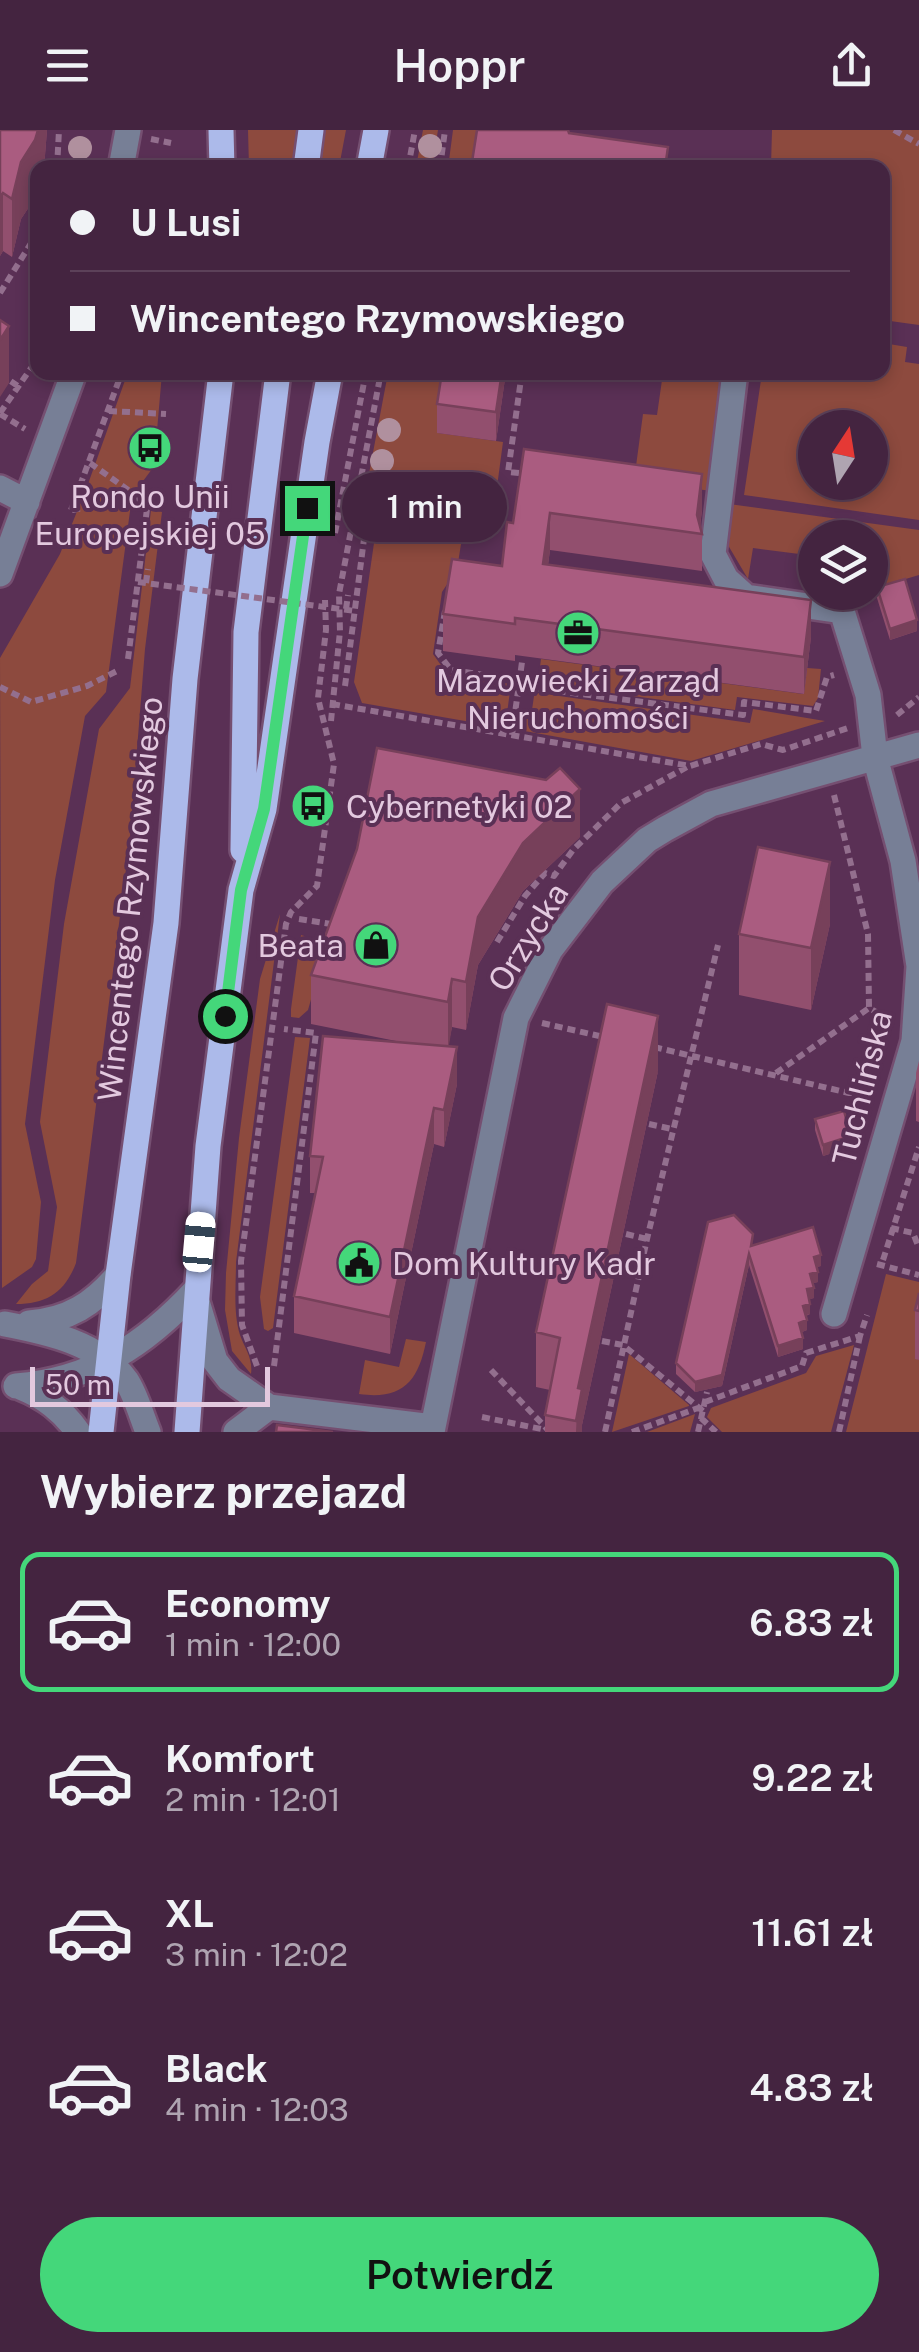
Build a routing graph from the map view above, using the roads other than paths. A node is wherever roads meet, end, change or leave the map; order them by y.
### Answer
1 (128, 130) edge
2 (221, 130) edge
3 (311, 130) edge
4 (376, 130) edge
5 (122, 160) edge
6 (222, 160) edge
7 (307, 160) edge
8 (370, 160) edge
9 (71, 380) edge
10 (220, 380) edge
11 (277, 380) edge
12 (329, 380) edge
13 (735, 380) edge
14 (0, 488) edge
15 (26, 502) junction
16 (0, 574) edge
17 (919, 745) edge
18 (876, 757) junction
19 (241, 890) junction
20 (118, 1275) junction
21 (196, 1290) junction
22 (834, 1314) road end
23 (2, 1323) edge
24 (109, 1360) junction
25 (8, 1385) edge
26 (269, 1407) junction
27 (432, 1430) edge
28 (78, 1432) edge
29 (101, 1432) edge
30 (148, 1432) edge
31 (187, 1432) edge
32 (236, 1432) edge

1 - 5 street
2 - 6 main road
3 - 7 main road
4 - 8 main road
9 - 15 street
10 - 20 main road, Wincentego Rzymowskiego
11 - 19 main road
12 - 19 main road
13 - 18 street, Tuchlińska
14 - 15 street
15 - 16 street
17 - 18 street, Orzycka
18 - 22 street, Tuchlińska
18 - 27 street, Orzycka
19 - 21 main road
20 - 23 street
20 - 24 main road, Wincentego Rzymowskiego
21 - 24 street
21 - 26 street
21 - 31 main road
23 - 24 street
24 - 25 street
24 - 29 main road, Wincentego Rzymowskiego
24 - 30 street
25 - 28 street
26 - 27 street
26 - 32 street

